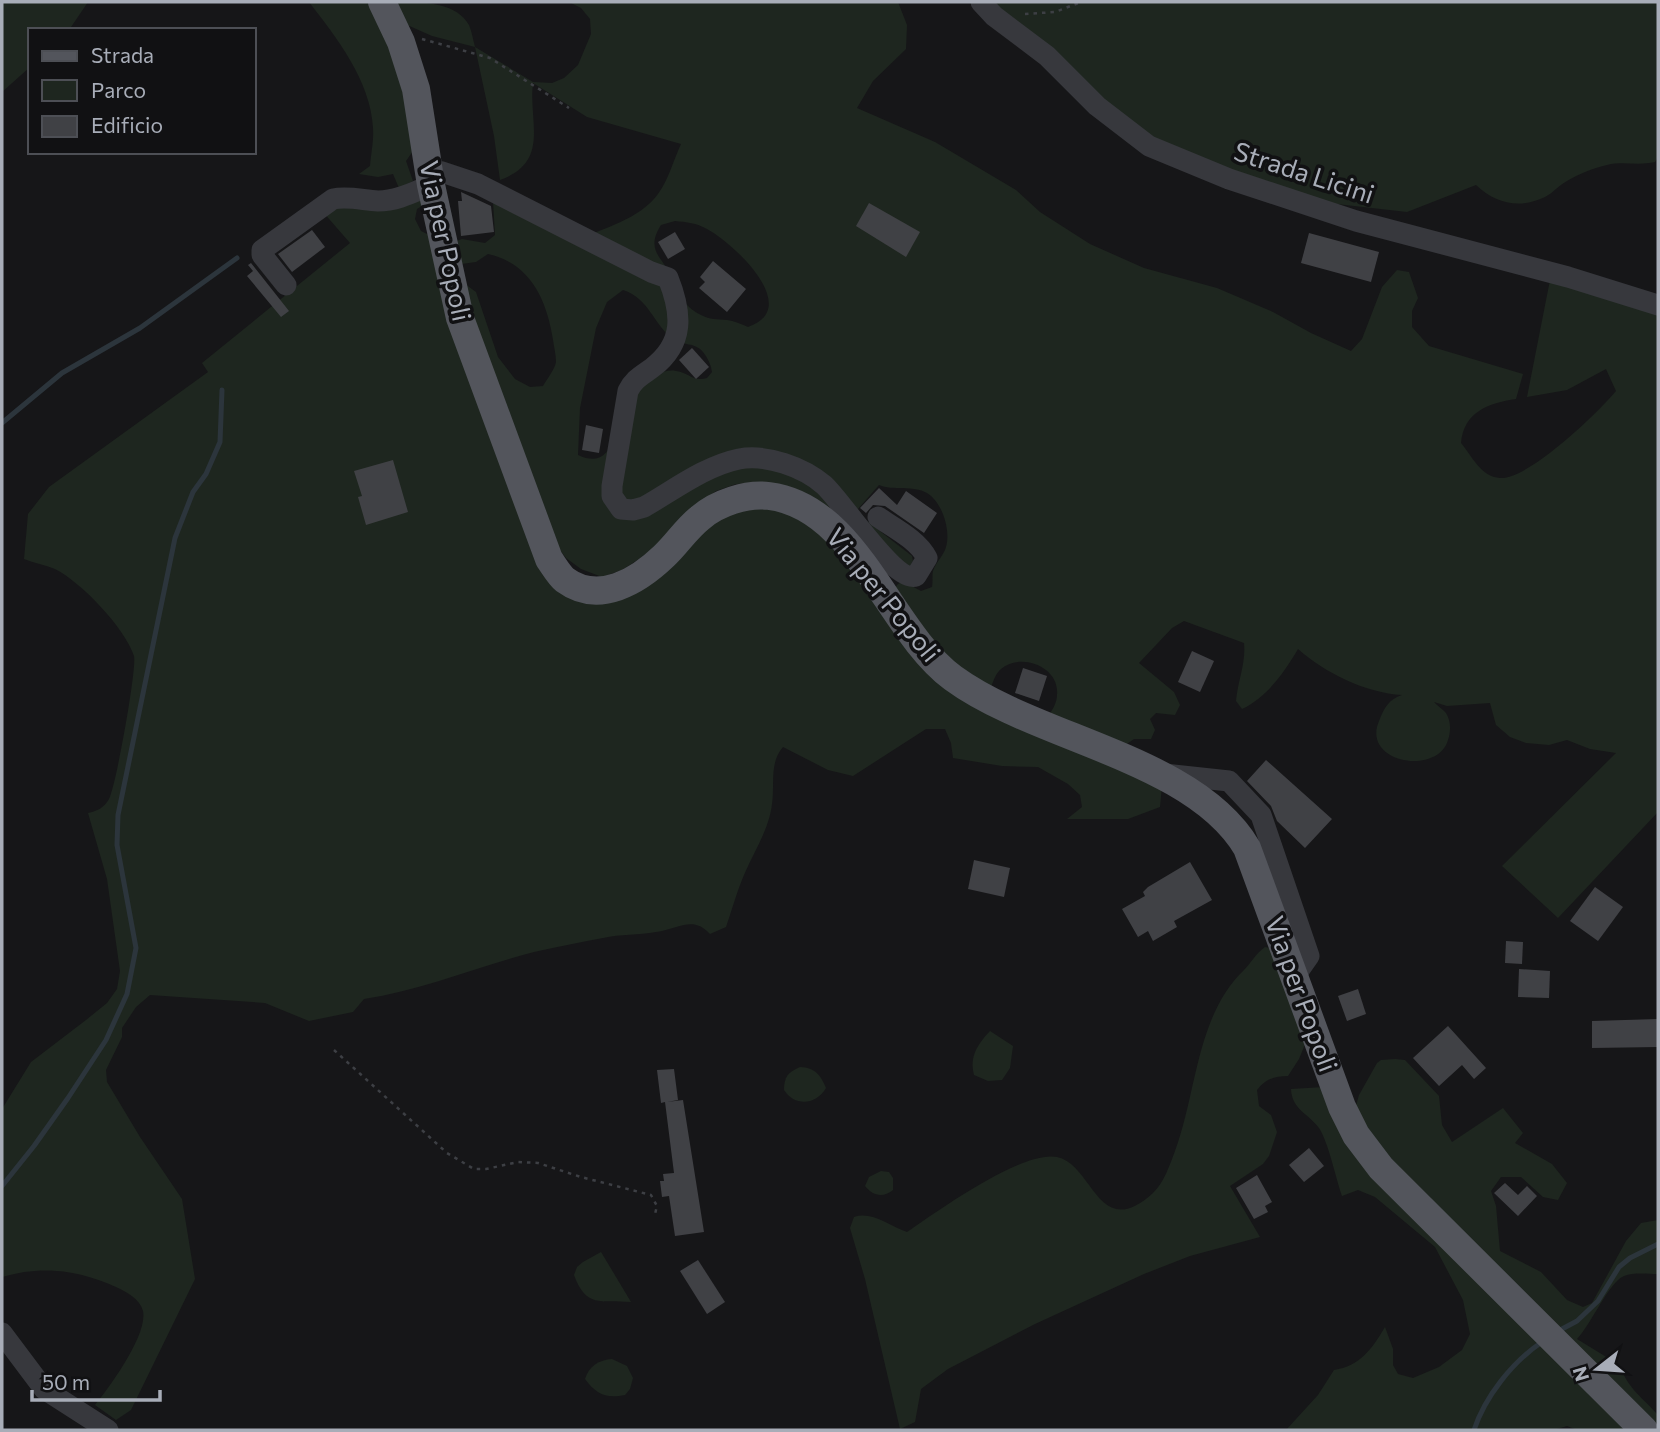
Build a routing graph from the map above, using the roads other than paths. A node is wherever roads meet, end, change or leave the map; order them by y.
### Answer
1 (382, 2) edge
2 (981, 2) edge
3 (430, 177) junction
4 (286, 285) dead end
5 (1658, 305) edge
6 (878, 517) dead end
7 (873, 560) junction
8 (2, 1333) edge
9 (108, 1430) edge
10 (1644, 1430) edge

1 - 3 main road, Via per Popoli
2 - 5 street, Strada Licini
3 - 4 street
3 - 7 main road, Via per Popoli
3 - 7 street
6 - 7 street
7 - 10 main road, Via per Popoli
8 - 9 street

